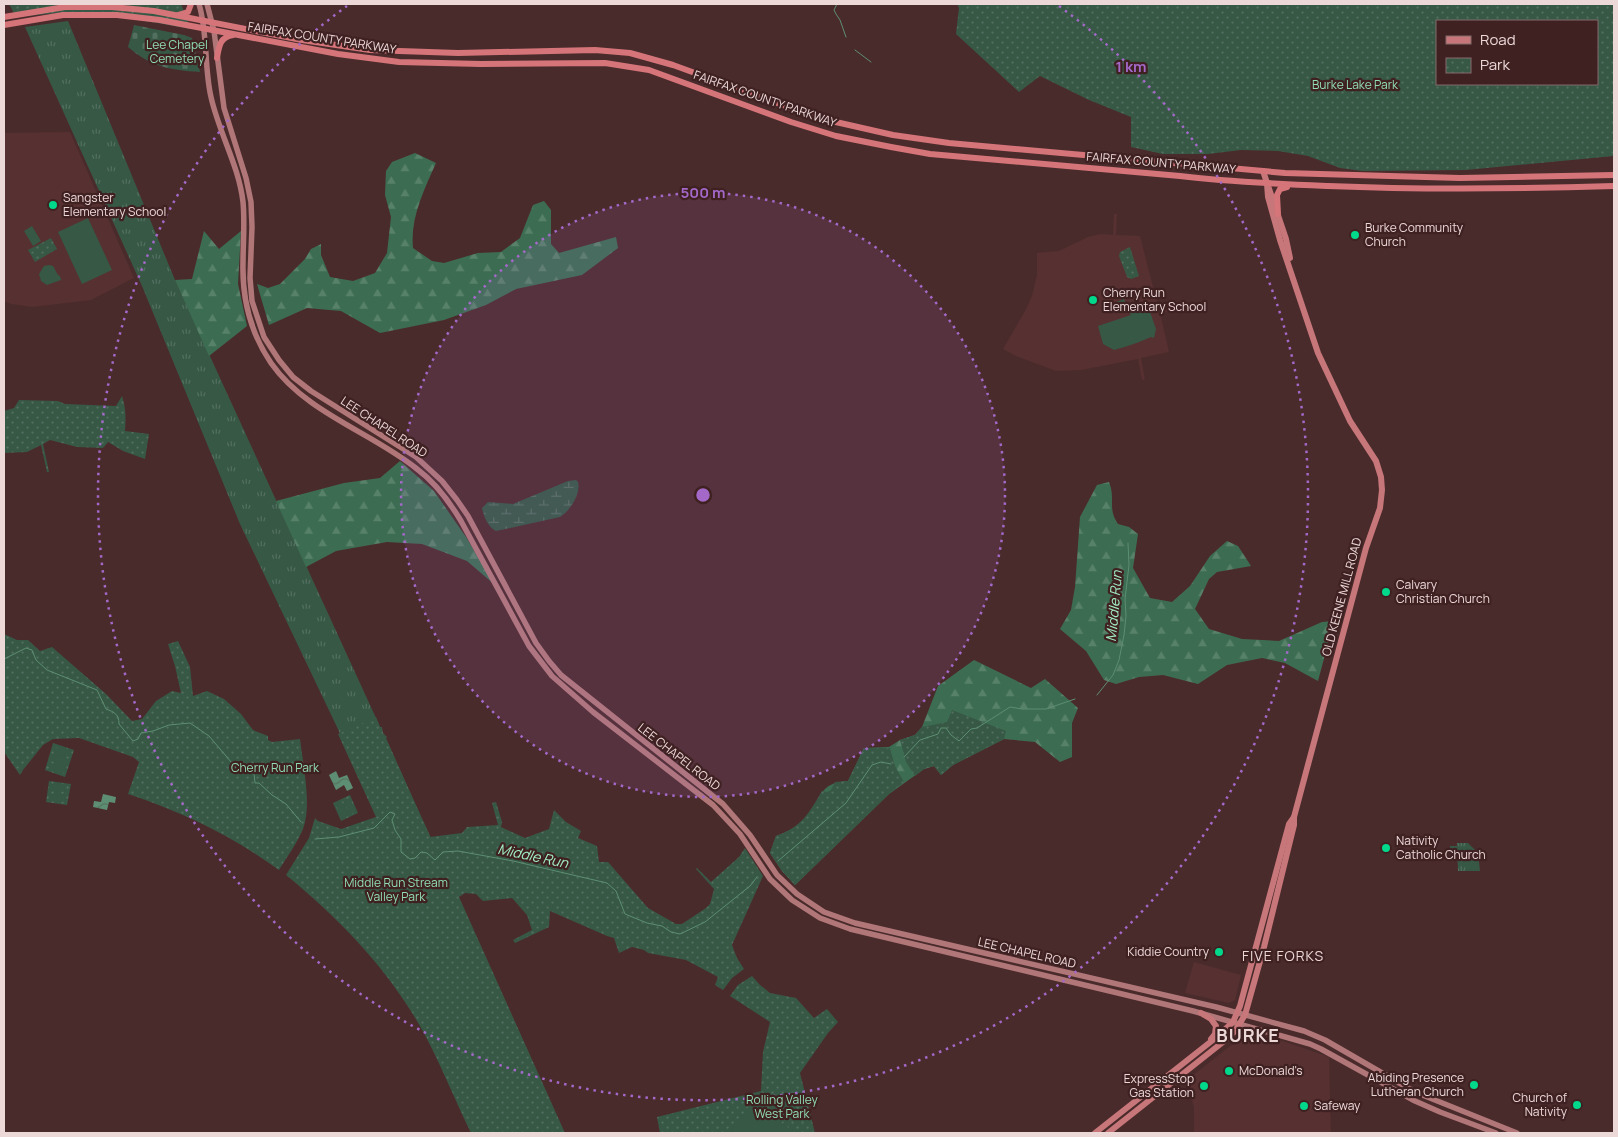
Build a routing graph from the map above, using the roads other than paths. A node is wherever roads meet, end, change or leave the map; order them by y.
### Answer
1 (191, 4) edge
2 (199, 4) edge
3 (206, 4) edge
4 (175, 15) junction
5 (4, 17) edge
6 (212, 22) junction
7 (4, 25) edge
8 (204, 25) junction
9 (214, 30) junction
10 (238, 35) junction
11 (217, 58) junction
12 (1263, 171) junction
13 (1614, 175) edge
14 (1267, 184) junction
15 (1294, 185) junction
16 (1614, 186) edge
17 (1278, 214) junction
18 (244, 227) junction
19 (252, 227) junction
20 (1294, 278) junction
21 (1294, 817) junction
22 (1238, 1012) junction
23 (1201, 1013) junction
24 (1245, 1015) junction
25 (1233, 1022) junction
26 (1241, 1024) junction
27 (1205, 1046) junction
28 (1095, 1133) edge
29 (1108, 1133) edge
30 (1496, 1133) edge
31 (1516, 1133) edge

1 - 4 highway
2 - 8 main road, LEE CHAPEL ROAD
3 - 6 main road, LEE CHAPEL ROAD
4 - 5 highway, FAIRFAX COUNTY PARKWAY
4 - 8 highway, FAIRFAX COUNTY PARKWAY
6 - 8 highway, FAIRFAX COUNTY PARKWAY
6 - 9 main road, LEE CHAPEL ROAD
6 - 12 highway, FAIRFAX COUNTY PARKWAY
7 - 8 highway, FAIRFAX COUNTY PARKWAY
8 - 9 highway, FAIRFAX COUNTY PARKWAY
8 - 18 main road, LEE CHAPEL ROAD
9 - 10 highway, FAIRFAX COUNTY PARKWAY
9 - 11 main road, LEE CHAPEL ROAD
10 - 11 highway
10 - 14 highway, FAIRFAX COUNTY PARKWAY
11 - 19 main road, LEE CHAPEL ROAD
12 - 13 highway, FAIRFAX COUNTY PARKWAY
12 - 14 main road, OLD KEENE MILL ROAD
14 - 15 highway, FAIRFAX COUNTY PARKWAY
14 - 17 main road, OLD KEENE MILL ROAD
14 - 20 main road, OLD KEENE MILL ROAD
15 - 16 highway, FAIRFAX COUNTY PARKWAY
15 - 17 highway
17 - 20 main road, OLD KEENE MILL ROAD
18 - 19 main road
18 - 23 main road, LEE CHAPEL ROAD
19 - 22 main road, LEE CHAPEL ROAD
20 - 21 main road, OLD KEENE MILL ROAD
21 - 22 main road, OLD KEENE MILL ROAD
21 - 24 main road, OLD KEENE MILL ROAD
22 - 24 main road, LEE CHAPEL ROAD
22 - 25 main road, OLD KEENE MILL ROAD
23 - 25 main road, LEE CHAPEL ROAD
23 - 27 main road
24 - 26 main road, OLD KEENE MILL ROAD
24 - 31 main road, LEE CHAPEL ROAD
25 - 26 main road, LEE CHAPEL ROAD
25 - 27 main road, OLD KEENE MILL ROAD
26 - 29 main road, OLD KEENE MILL ROAD
26 - 30 main road, LEE CHAPEL ROAD
27 - 28 main road, OLD KEENE MILL ROAD

